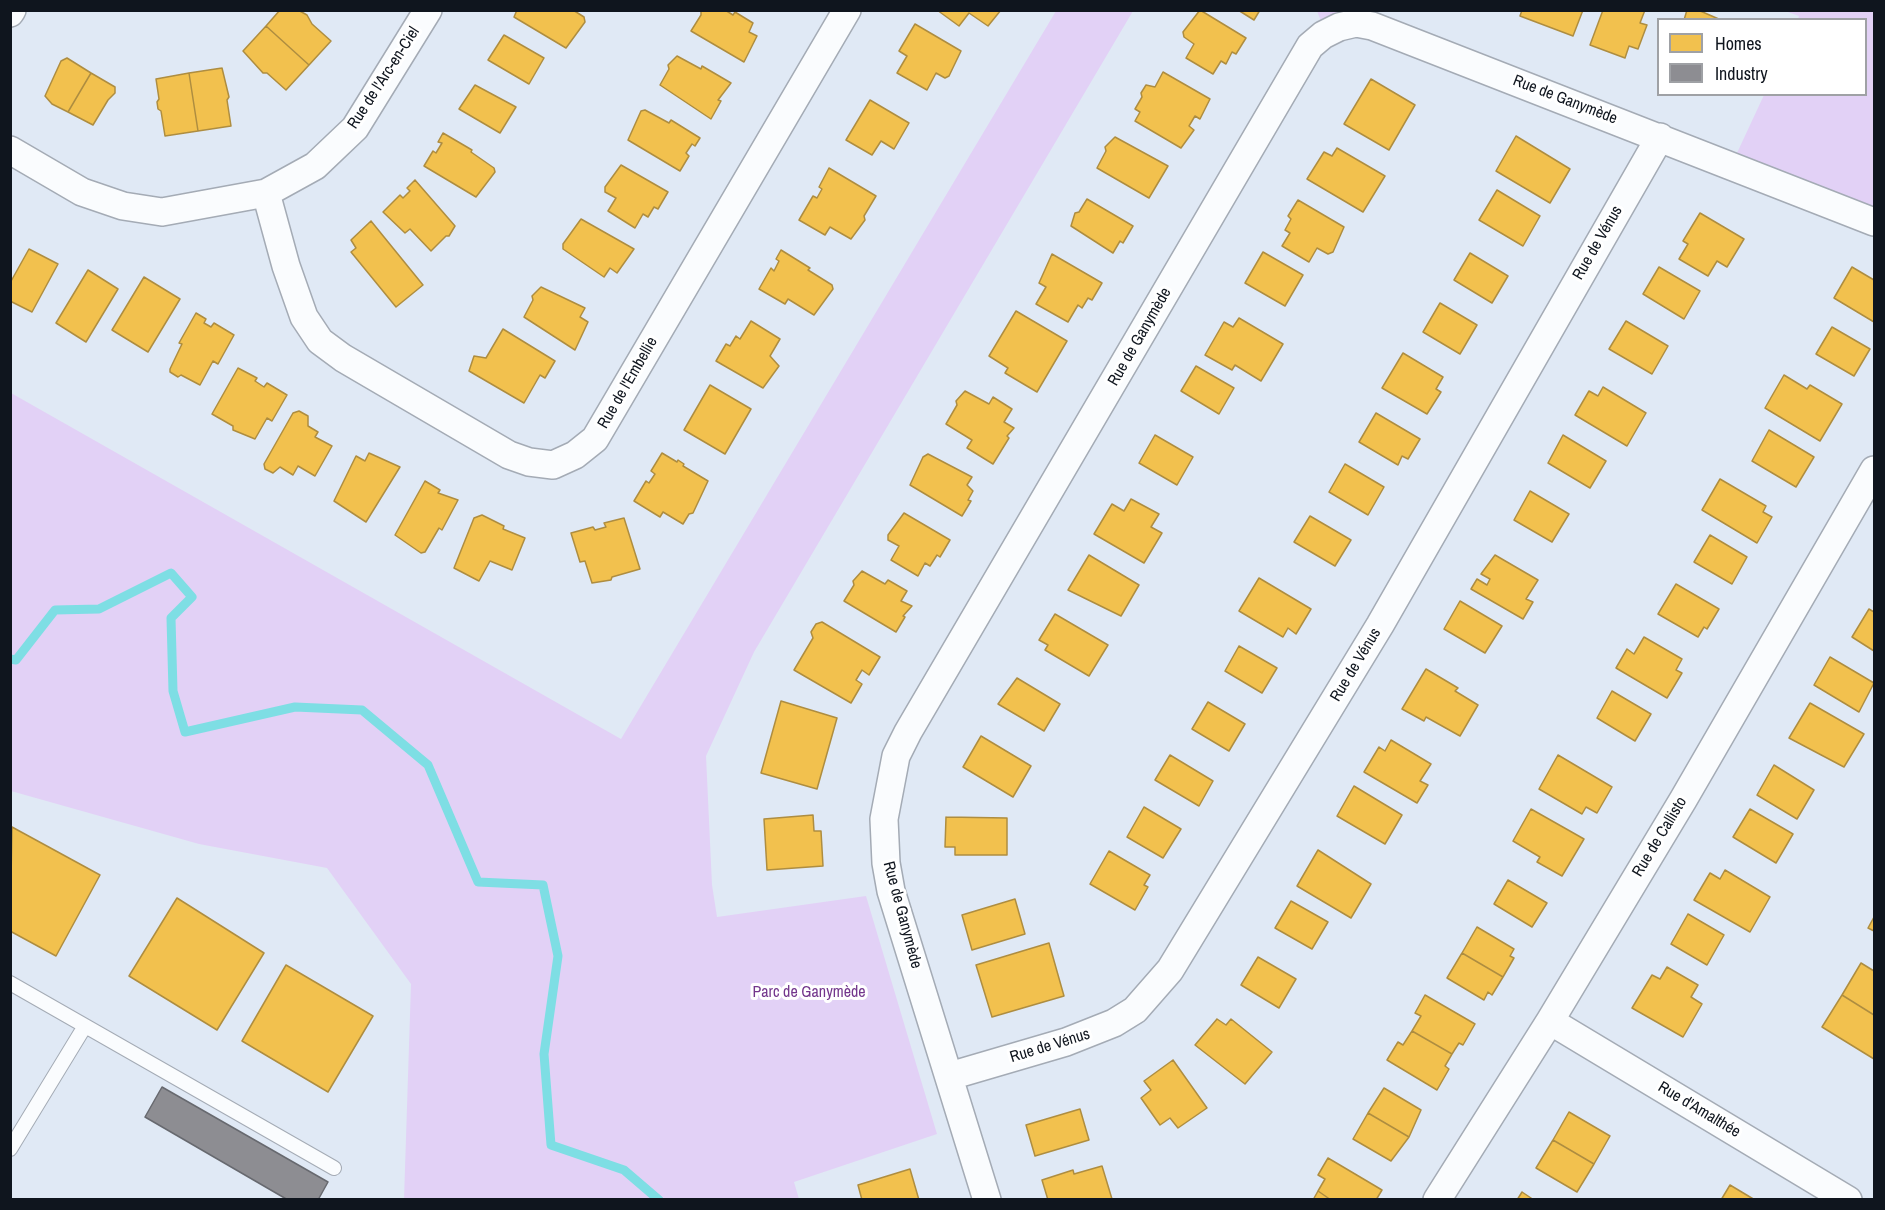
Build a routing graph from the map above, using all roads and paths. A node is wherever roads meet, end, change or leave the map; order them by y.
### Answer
1 (428, 10) edge
2 (847, 10) edge
3 (1660, 137) junction
4 (10, 150) edge
5 (266, 193) junction
6 (1875, 222) edge
7 (1875, 470) edge
8 (10, 984) edge
9 (1550, 1021) junction
10 (85, 1026) junction
11 (950, 1076) junction
12 (10, 1149) edge
13 (334, 1168) dead end
14 (987, 1200) edge
15 (1437, 1200) edge
16 (1848, 1200) edge

1 - 5 street, Rue de l'Arc-en-Ciel
2 - 5 street, Rue de l'Embellie
3 - 6 street, Rue de Ganymède
3 - 11 street, Rue de Vénus
3 - 11 street, Rue de Ganymède
4 - 5 street, Rue de l'Arc-en-Ciel
7 - 9 street, Rue de Callisto
8 - 10 lane
9 - 15 street, Rue de Callisto
9 - 16 street, Rue d'Amalthée
10 - 12 lane
10 - 13 lane
11 - 14 street, Rue de Ganymède

